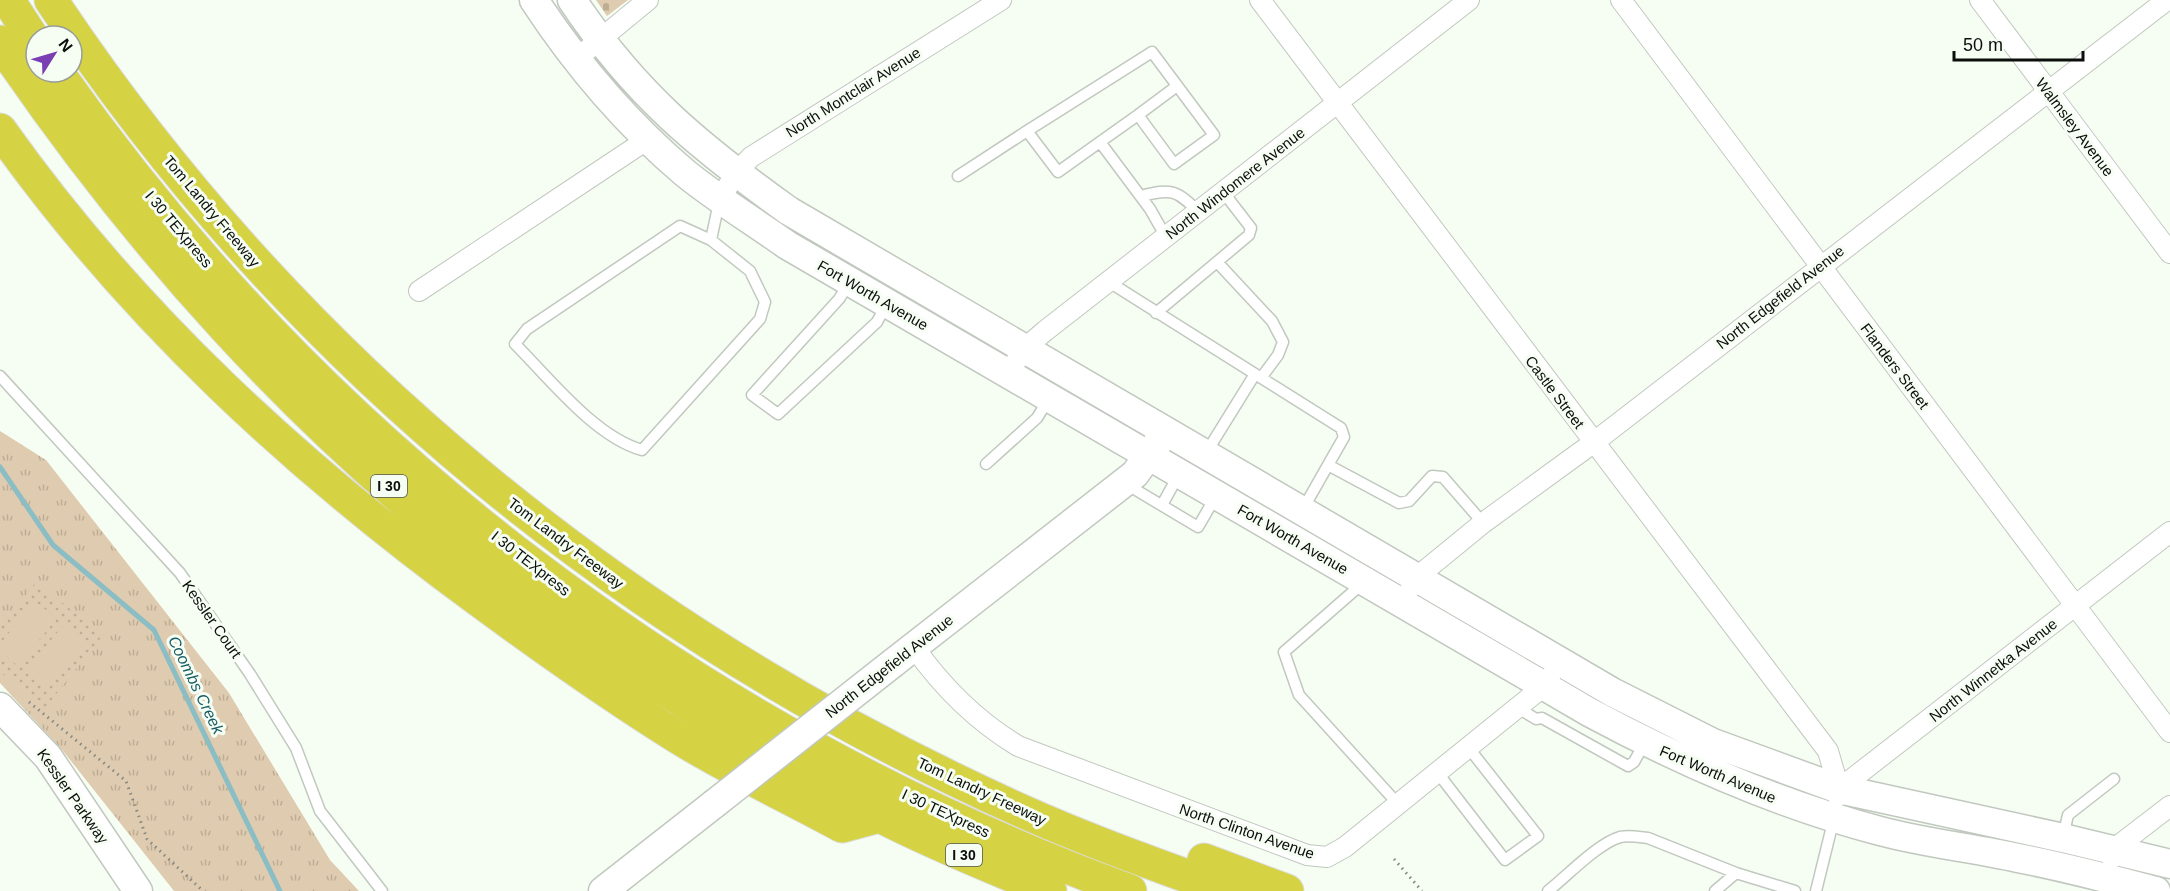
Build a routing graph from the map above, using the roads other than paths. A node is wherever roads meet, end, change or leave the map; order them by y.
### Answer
1 (8, 0) edge
2 (51, 0) edge
3 (534, 0) edge
4 (572, 0) edge
5 (648, 0) edge
6 (1000, 0) edge
7 (1260, 0) edge
8 (1469, 0) edge
9 (1621, 0) edge
10 (1980, 0) edge
11 (2167, 0) edge
12 (24, 25) edge
13 (599, 40) junction
14 (0, 42) edge
15 (575, 60) junction
16 (65, 84) edge
17 (1177, 86) junction
18 (2048, 89) junction
19 (1338, 102) junction
20 (1138, 114) junction
21 (0, 130) edge
22 (1027, 131) junction
23 (648, 139) junction
24 (1100, 142) junction
25 (736, 173) junction
26 (958, 176) dead end
27 (1224, 193) junction
28 (1141, 196) junction
29 (720, 199) junction
30 (1199, 212) junction
31 (1166, 237) junction
32 (711, 240) junction
33 (2170, 254) edge
34 (865, 256) junction
35 (1217, 262) junction
36 (1820, 266) junction
37 (1109, 282) junction
38 (849, 283) junction
39 (419, 291) dead end
40 (887, 303) junction
41 (1156, 313) junction
42 (1025, 348) junction
43 (1008, 373) junction
44 (0, 376) edge
45 (1258, 376) junction
46 (1049, 397) junction
47 (1165, 431) junction
48 (1593, 442) junction
49 (1205, 454) junction
50 (1151, 456) junction
51 (986, 464) dead end
52 (1328, 465) junction
53 (1180, 473) junction
54 (1124, 483) junction
55 (1217, 494) junction
56 (1162, 505) junction
57 (1302, 510) junction
58 (1483, 523) junction
59 (2170, 532) edge
60 (1417, 577) junction
61 (1366, 581) junction
62 (1401, 602) junction
63 (2075, 607) junction
64 (904, 655) junction
65 (1559, 662) junction
66 (1544, 686) junction
67 (11, 703) edge
68 (1518, 708) junction
69 (1582, 725) junction
70 (2170, 732) edge
71 (1468, 747) junction
72 (1437, 772) junction
73 (2114, 779) dead end
74 (1839, 789) junction
75 (1398, 804) junction
76 (2170, 806) edge
77 (879, 816) junction
78 (1834, 818) junction
79 (1074, 834) junction
80 (2063, 838) junction
81 (2114, 849) junction
82 (2170, 864) edge
83 (1736, 873) junction
84 (2107, 878) junction
85 (138, 891) edge
86 (382, 891) edge
87 (603, 891) edge
88 (1050, 891) edge
89 (1130, 891) edge
90 (1228, 891) edge
91 (1287, 891) edge
92 (1548, 891) edge
93 (1715, 891) edge
94 (1795, 891) edge
95 (1816, 891) edge
96 (2156, 891) edge

1 - 12 highway
2 - 79 highway, Tom Landry Freeway
3 - 15 main road, Fort Worth Avenue
4 - 13 main road, Fort Worth Avenue
5 - 13 street
6 - 25 street, North Montclair Avenue
7 - 19 street, Castle Street
8 - 19 street, North Windomere Avenue
9 - 36 street, Flanders Street
10 - 18 street, Walmsley Avenue
11 - 18 street, North Edgefield Avenue
13 - 15 street
13 - 25 main road, Fort Worth Avenue
14 - 77 highway, I 30
15 - 23 main road, Fort Worth Avenue
16 - 89 highway, I 30 TEXpress
17 - 20 lane
17 - 20 lane
17 - 22 lane
18 - 33 street, Walmsley Avenue
18 - 36 street, North Edgefield Avenue
19 - 27 street, North Windomere Avenue
19 - 48 street, Castle Street
20 - 24 lane
21 - 77 highway
22 - 24 lane
22 - 26 lane
23 - 29 main road, Fort Worth Avenue
23 - 39 street
24 - 28 lane
25 - 29 street, North Montclair Avenue
25 - 34 main road, Fort Worth Avenue
27 - 30 street, North Windomere Avenue
27 - 35 lane
28 - 30 lane
28 - 31 lane
29 - 32 lane
29 - 38 main road, Fort Worth Avenue
30 - 31 street, North Windomere Avenue
31 - 37 street, North Windomere Avenue
32 - 32 lane
34 - 38 main road
34 - 42 main road, Fort Worth Avenue
35 - 41 lane
35 - 45 lane
36 - 48 street, North Edgefield Avenue
36 - 63 street, Flanders Street
37 - 41 lane
37 - 42 street, North Windomere Avenue
38 - 40 main road, Fort Worth Avenue
38 - 40 lane
40 - 43 main road, Fort Worth Avenue
41 - 45 lane
42 - 43 street, North Windomere Avenue
42 - 47 main road, Fort Worth Avenue
43 - 46 main road, Fort Worth Avenue
44 - 86 lane, Kessler Court
45 - 49 lane
45 - 52 lane
46 - 50 main road, Fort Worth Avenue
46 - 51 lane
47 - 49 main road, Fort Worth Avenue
47 - 50 main road, North Edgefield Avenue
48 - 58 street, North Edgefield Avenue
48 - 74 street, Castle Street
49 - 57 main road, Fort Worth Avenue
50 - 53 main road, Fort Worth Avenue
50 - 54 main road, North Edgefield Avenue
52 - 57 lane
52 - 58 lane
53 - 55 main road, Fort Worth Avenue
53 - 56 lane
54 - 56 lane
54 - 64 main road, North Edgefield Avenue
55 - 56 lane
55 - 61 main road, Fort Worth Avenue
57 - 60 main road, Fort Worth Avenue
58 - 60 street, North Edgefield Avenue
59 - 63 street, North Winnetka Avenue
60 - 62 street, North Edgefield Avenue
60 - 65 main road, Fort Worth Avenue
61 - 62 main road, Fort Worth Avenue
61 - 75 lane
62 - 66 main road, Fort Worth Avenue
63 - 70 street, Flanders Street
63 - 74 street, North Winnetka Avenue
64 - 75 street, North Clinton Avenue
64 - 87 main road, North Edgefield Avenue, bridge
65 - 66 street, North Clinton Avenue
65 - 74 main road, Fort Worth Avenue
66 - 68 street, North Clinton Avenue
66 - 69 main road, Fort Worth Avenue
67 - 85 main road, Kessler Parkway
68 - 69 lane
68 - 71 street, North Clinton Avenue
69 - 78 main road, Fort Worth Avenue
71 - 72 street, North Clinton Avenue
71 - 72 lane
72 - 75 street, North Clinton Avenue
73 - 80 lane
74 - 78 street
74 - 80 main road, Fort Worth Avenue
76 - 81 street
77 - 88 highway, I 30
78 - 84 main road, Fort Worth Avenue
78 - 95 lane
79 - 90 highway, Tom Landry Freeway
79 - 91 highway
80 - 81 main road, Fort Worth Avenue
81 - 82 main road, Fort Worth Avenue
81 - 84 street
83 - 92 lane
83 - 93 lane
83 - 94 lane
84 - 96 main road, Fort Worth Avenue

